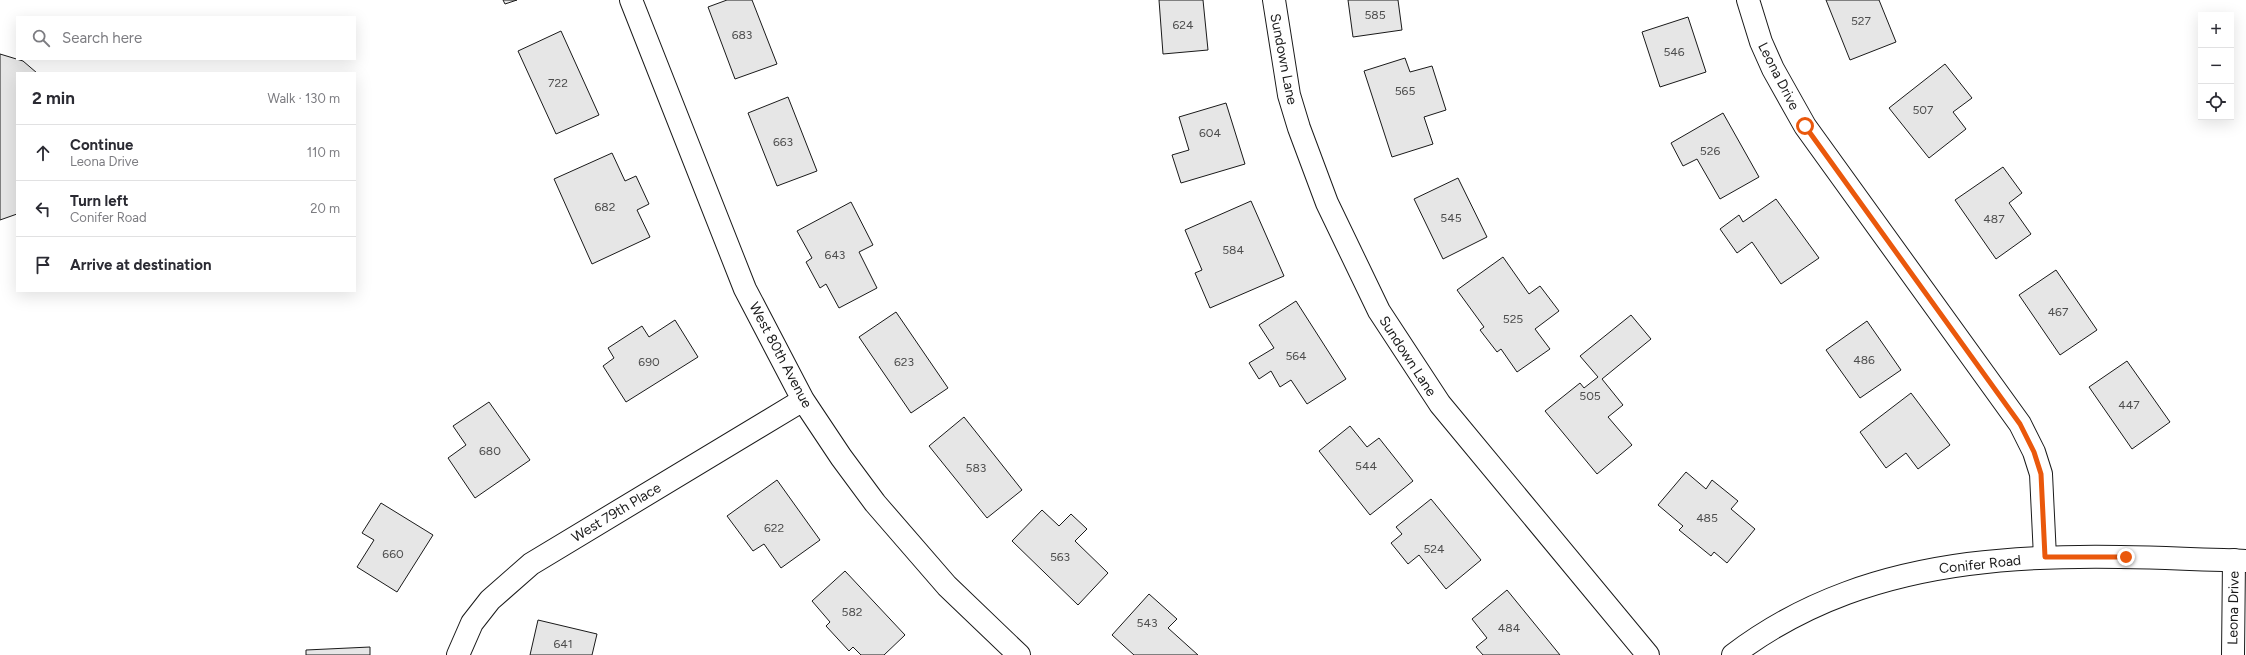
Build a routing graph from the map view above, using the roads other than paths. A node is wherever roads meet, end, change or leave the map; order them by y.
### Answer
1 (631, 0) edge
2 (1274, 0) edge
3 (1748, 0) edge
4 (803, 400) junction
5 (2045, 557) junction
6 (2240, 561) edge
7 (458, 655) edge
8 (1019, 655) edge
9 (1648, 655) edge
10 (1733, 655) edge
11 (2233, 655) edge

1 - 4 street, West 80th Avenue
2 - 9 street, Sundown Lane
3 - 5 street, Leona Drive
4 - 7 street, West 79th Place
4 - 8 street, West 80th Avenue
5 - 6 street, Conifer Road
5 - 10 street, Conifer Road
6 - 11 street, Leona Drive

